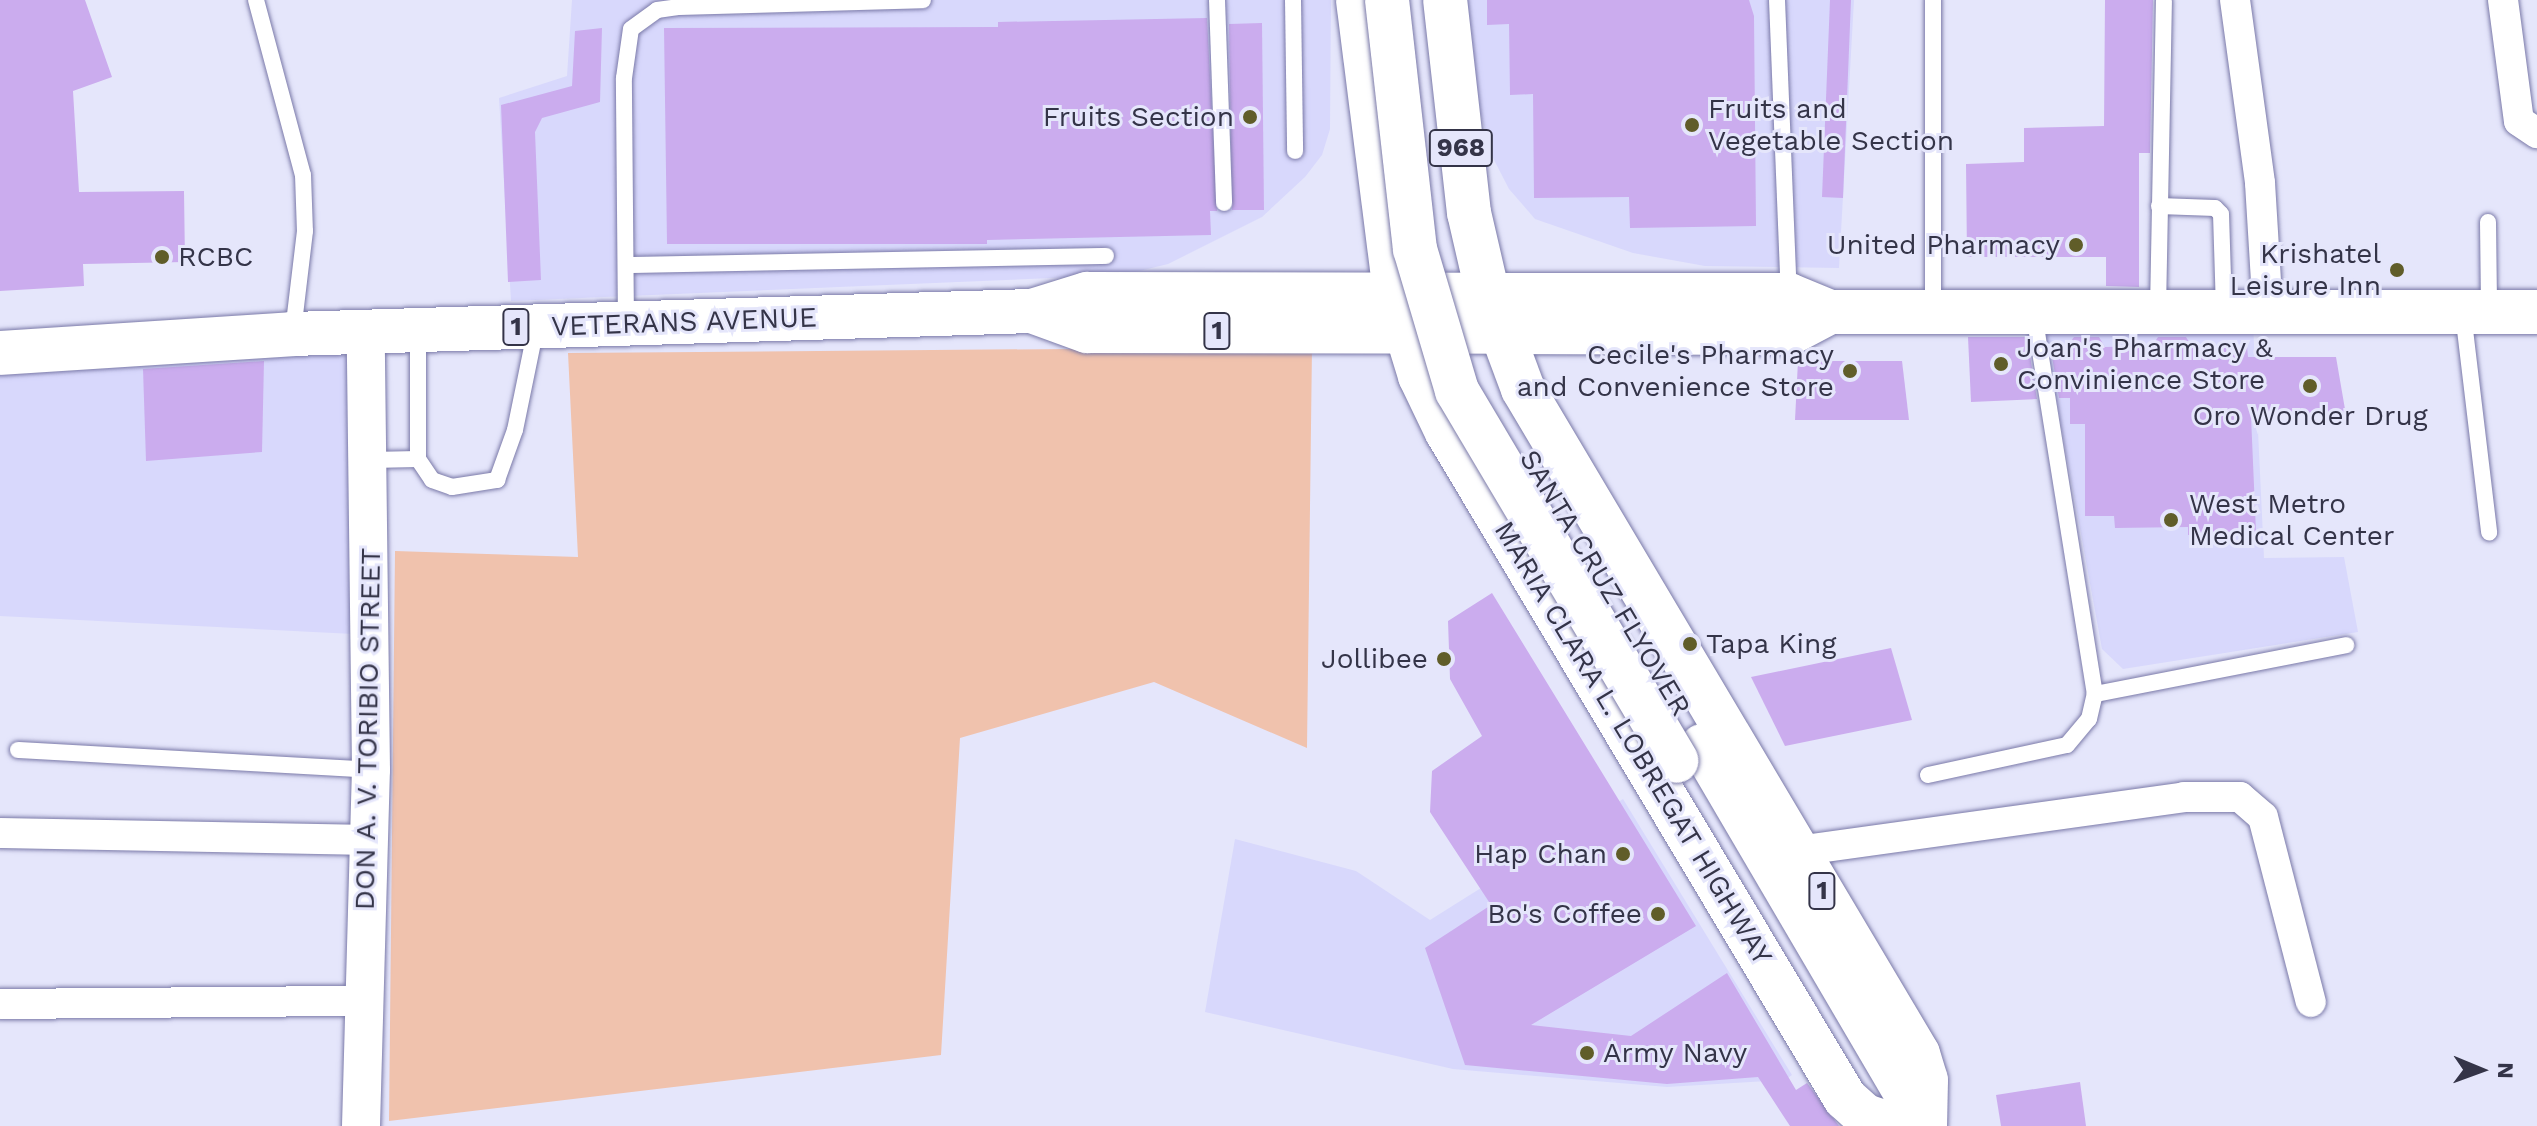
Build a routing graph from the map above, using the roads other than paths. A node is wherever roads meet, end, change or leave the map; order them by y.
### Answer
1 (256, 0) edge
2 (923, 0) edge
3 (1217, 0) edge
4 (1293, 0) edge
5 (1777, 0) edge
6 (1933, 0) edge
7 (2235, 0) edge
8 (2503, 0) edge
9 (2164, 1) edge
10 (1436, 6) edge
11 (1369, 10) edge
12 (2537, 133) edge
13 (1295, 151) dead end
14 (1463, 167) junction
15 (1378, 177) junction
16 (1224, 203) dead end
17 (2159, 206) junction
18 (2488, 222) dead end
19 (1106, 256) dead end
20 (627, 265) junction
21 (2158, 311) junction
22 (2476, 311) junction
23 (1933, 312) junction
24 (2033, 312) junction
25 (2224, 312) junction
26 (2268, 312) junction
27 (2537, 312) edge
28 (1400, 313) junction
29 (1493, 313) junction
30 (1790, 314) junction
31 (626, 324) junction
32 (536, 327) junction
33 (418, 330) junction
34 (366, 332) junction
35 (292, 334) junction
36 (0, 353) edge
37 (1544, 425) junction
38 (418, 459) junction
39 (370, 460) junction
40 (1470, 469) junction
41 (2489, 532) dead end
42 (1617, 547) junction
43 (1543, 592) junction
44 (2346, 645) dead end
45 (1690, 670) junction
46 (2095, 694) junction
47 (1616, 714) junction
48 (18, 750) dead end
49 (1690, 754) junction
50 (371, 770) junction
51 (1928, 775) dead end
52 (0, 833) edge
53 (369, 840) junction
54 (1797, 851) junction
55 (364, 1001) junction
56 (2311, 1002) dead end
57 (0, 1004) edge
58 (1911, 1125) edge
59 (361, 1126) edge

1 - 35 lane
2 - 20 lane
3 - 16 lane
4 - 13 lane
5 - 30 lane
6 - 23 lane
7 - 26 street
8 - 12 street
9 - 17 lane
10 - 11 main road
10 - 14 main road, 968
10 - 49 main road, SANTA CRUZ FLYOVER
11 - 15 main road, MARIA CLARA L. LOBREGAT HIGHWAY
11 - 49 main road, SANTA CRUZ FLYOVER, bridge
14 - 15 main road
14 - 29 main road, 968
15 - 28 main road, MARIA CLARA L. LOBREGAT HIGHWAY
17 - 21 lane
17 - 25 lane
18 - 22 lane
19 - 20 lane
20 - 31 lane
21 - 24 main road
21 - 25 main road
22 - 26 main road
22 - 27 main road
22 - 41 lane
23 - 24 main road
23 - 30 main road
24 - 46 lane
25 - 26 main road
28 - 29 main road, 1
28 - 31 main road, VETERANS AVENUE / 1
28 - 40 main road, MARIA CLARA L. LOBREGAT HIGHWAY
29 - 30 main road
29 - 37 main road, 1
31 - 32 main road, VETERANS AVENUE / 1
32 - 33 main road, VETERANS AVENUE / 1
32 - 38 lane
33 - 34 main road, VETERANS AVENUE / 1
33 - 38 lane
34 - 35 main road, VETERANS AVENUE / 1
34 - 39 street, DON A. V. TORIBIO STREET
35 - 36 main road, VETERANS AVENUE / 1
37 - 40 main road
37 - 42 main road, 1
38 - 39 lane
39 - 50 street, DON A. V. TORIBIO STREET
40 - 43 main road, MARIA CLARA L. LOBREGAT HIGHWAY
42 - 43 main road
42 - 45 main road, 1
43 - 47 main road, MARIA CLARA L. LOBREGAT HIGHWAY
44 - 46 lane
45 - 47 main road
45 - 54 main road, 1
46 - 51 lane
47 - 58 main road, MARIA CLARA L. LOBREGAT HIGHWAY
48 - 50 lane
49 - 58 main road, SANTA CRUZ FLYOVER
50 - 53 street, DON A. V. TORIBIO STREET
52 - 53 street
53 - 55 street, DON A. V. TORIBIO STREET
54 - 56 street
54 - 58 main road, 1
55 - 57 street
55 - 59 street, DON A. V. TORIBIO STREET

